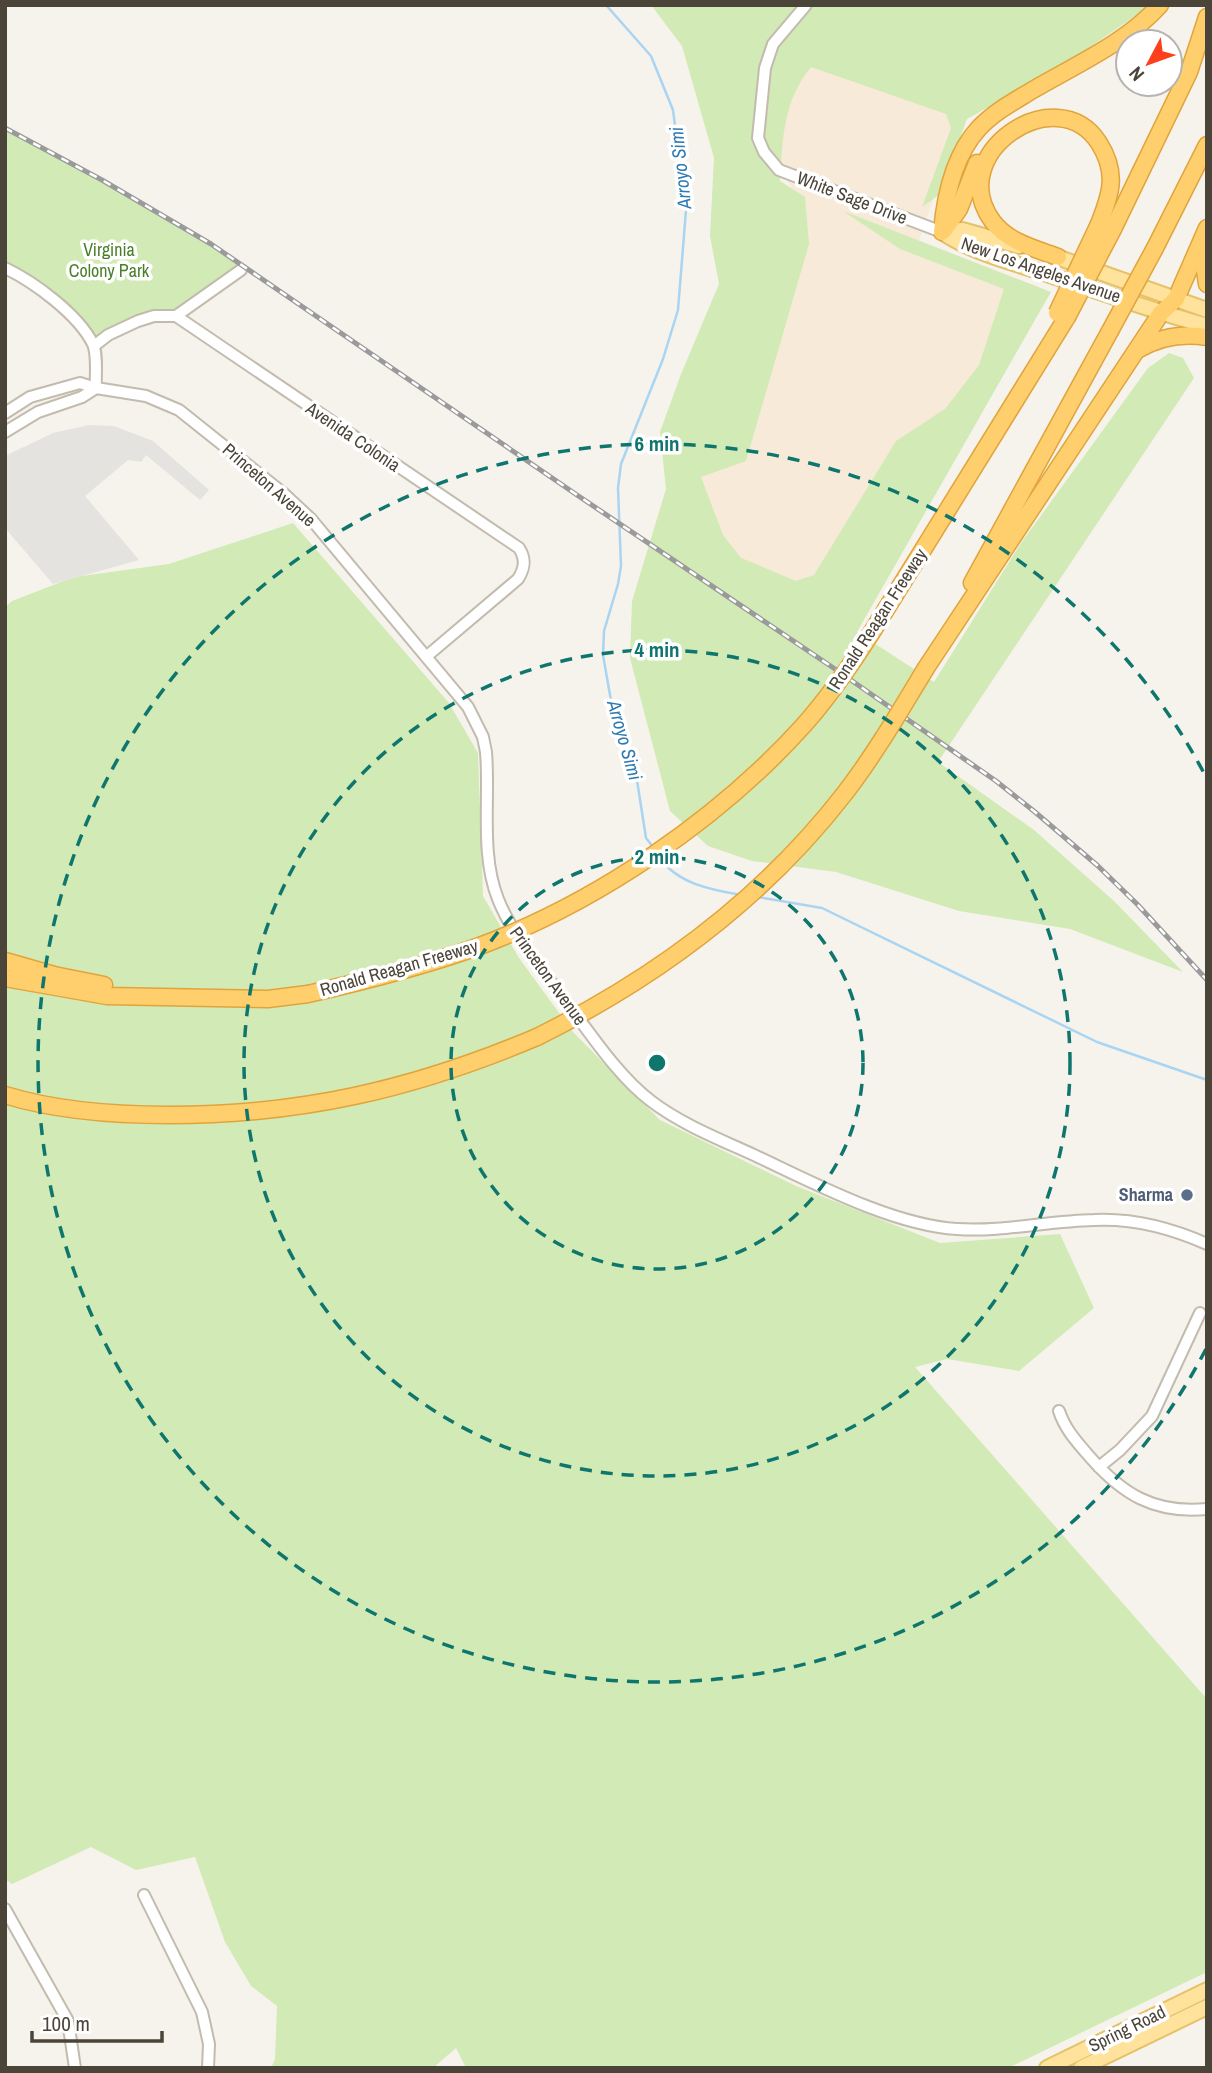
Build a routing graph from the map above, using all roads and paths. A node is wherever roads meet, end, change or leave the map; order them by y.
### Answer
1 (806, 5) edge
2 (1160, 5) edge
3 (1207, 17) edge
4 (1000, 141) junction
5 (1207, 145) edge
6 (1106, 226) junction
7 (1207, 228) edge
8 (942, 232) junction
9 (1207, 249) edge
10 (1058, 257) junction
11 (5, 268) edge
12 (241, 270) dead end
13 (1207, 284) edge
14 (1176, 299) junction
15 (1207, 310) edge
16 (1161, 313) junction
17 (176, 316) junction
18 (1207, 326) edge
19 (1207, 337) edge
20 (94, 346) junction
21 (1137, 350) junction
22 (96, 388) junction
23 (5, 413) edge
24 (5, 432) edge
25 (427, 656) junction
26 (926, 668) junction
27 (5, 961) edge
28 (5, 978) edge
29 (143, 996) junction
30 (8, 1096) edge
31 (1207, 1244) edge
32 (1200, 1313) dead end
33 (1059, 1411) dead end
34 (1099, 1468) junction
35 (1207, 1509) edge
36 (145, 1895) dead end
37 (5, 1909) edge
38 (1207, 1990) edge
39 (1207, 2007) edge
40 (75, 2068) edge
41 (208, 2068) edge
42 (1046, 2068) edge
43 (1081, 2068) edge

1 - 8 street, White Sage Drive
2 - 8 highway
3 - 6 highway
4 - 6 highway
4 - 8 highway
4 - 10 highway
5 - 26 highway, bridge
6 - 29 highway, Ronald Reagan Freeway, bridge
7 - 14 highway
8 - 10 main road, New Los Angeles Avenue
8 - 16 main road, New Los Angeles Avenue
9 - 13 highway
10 - 14 main road, New Los Angeles Avenue
11 - 20 street
12 - 17 street
14 - 15 main road, New Los Angeles Avenue
14 - 16 highway
16 - 18 main road, New Los Angeles Avenue
16 - 21 highway
17 - 20 street
17 - 25 street, Avenida Colonia
19 - 21 highway
20 - 22 street
21 - 26 highway
22 - 23 street, Princeton Avenue
22 - 24 street
22 - 25 street, Princeton Avenue
25 - 31 street, Princeton Avenue
26 - 30 highway, bridge
27 - 29 highway
28 - 29 highway, Ronald Reagan Freeway
32 - 34 street
33 - 34 street
34 - 35 street
36 - 41 street
37 - 40 street
38 - 42 main road, Spring Road
39 - 43 main road, Spring Road

